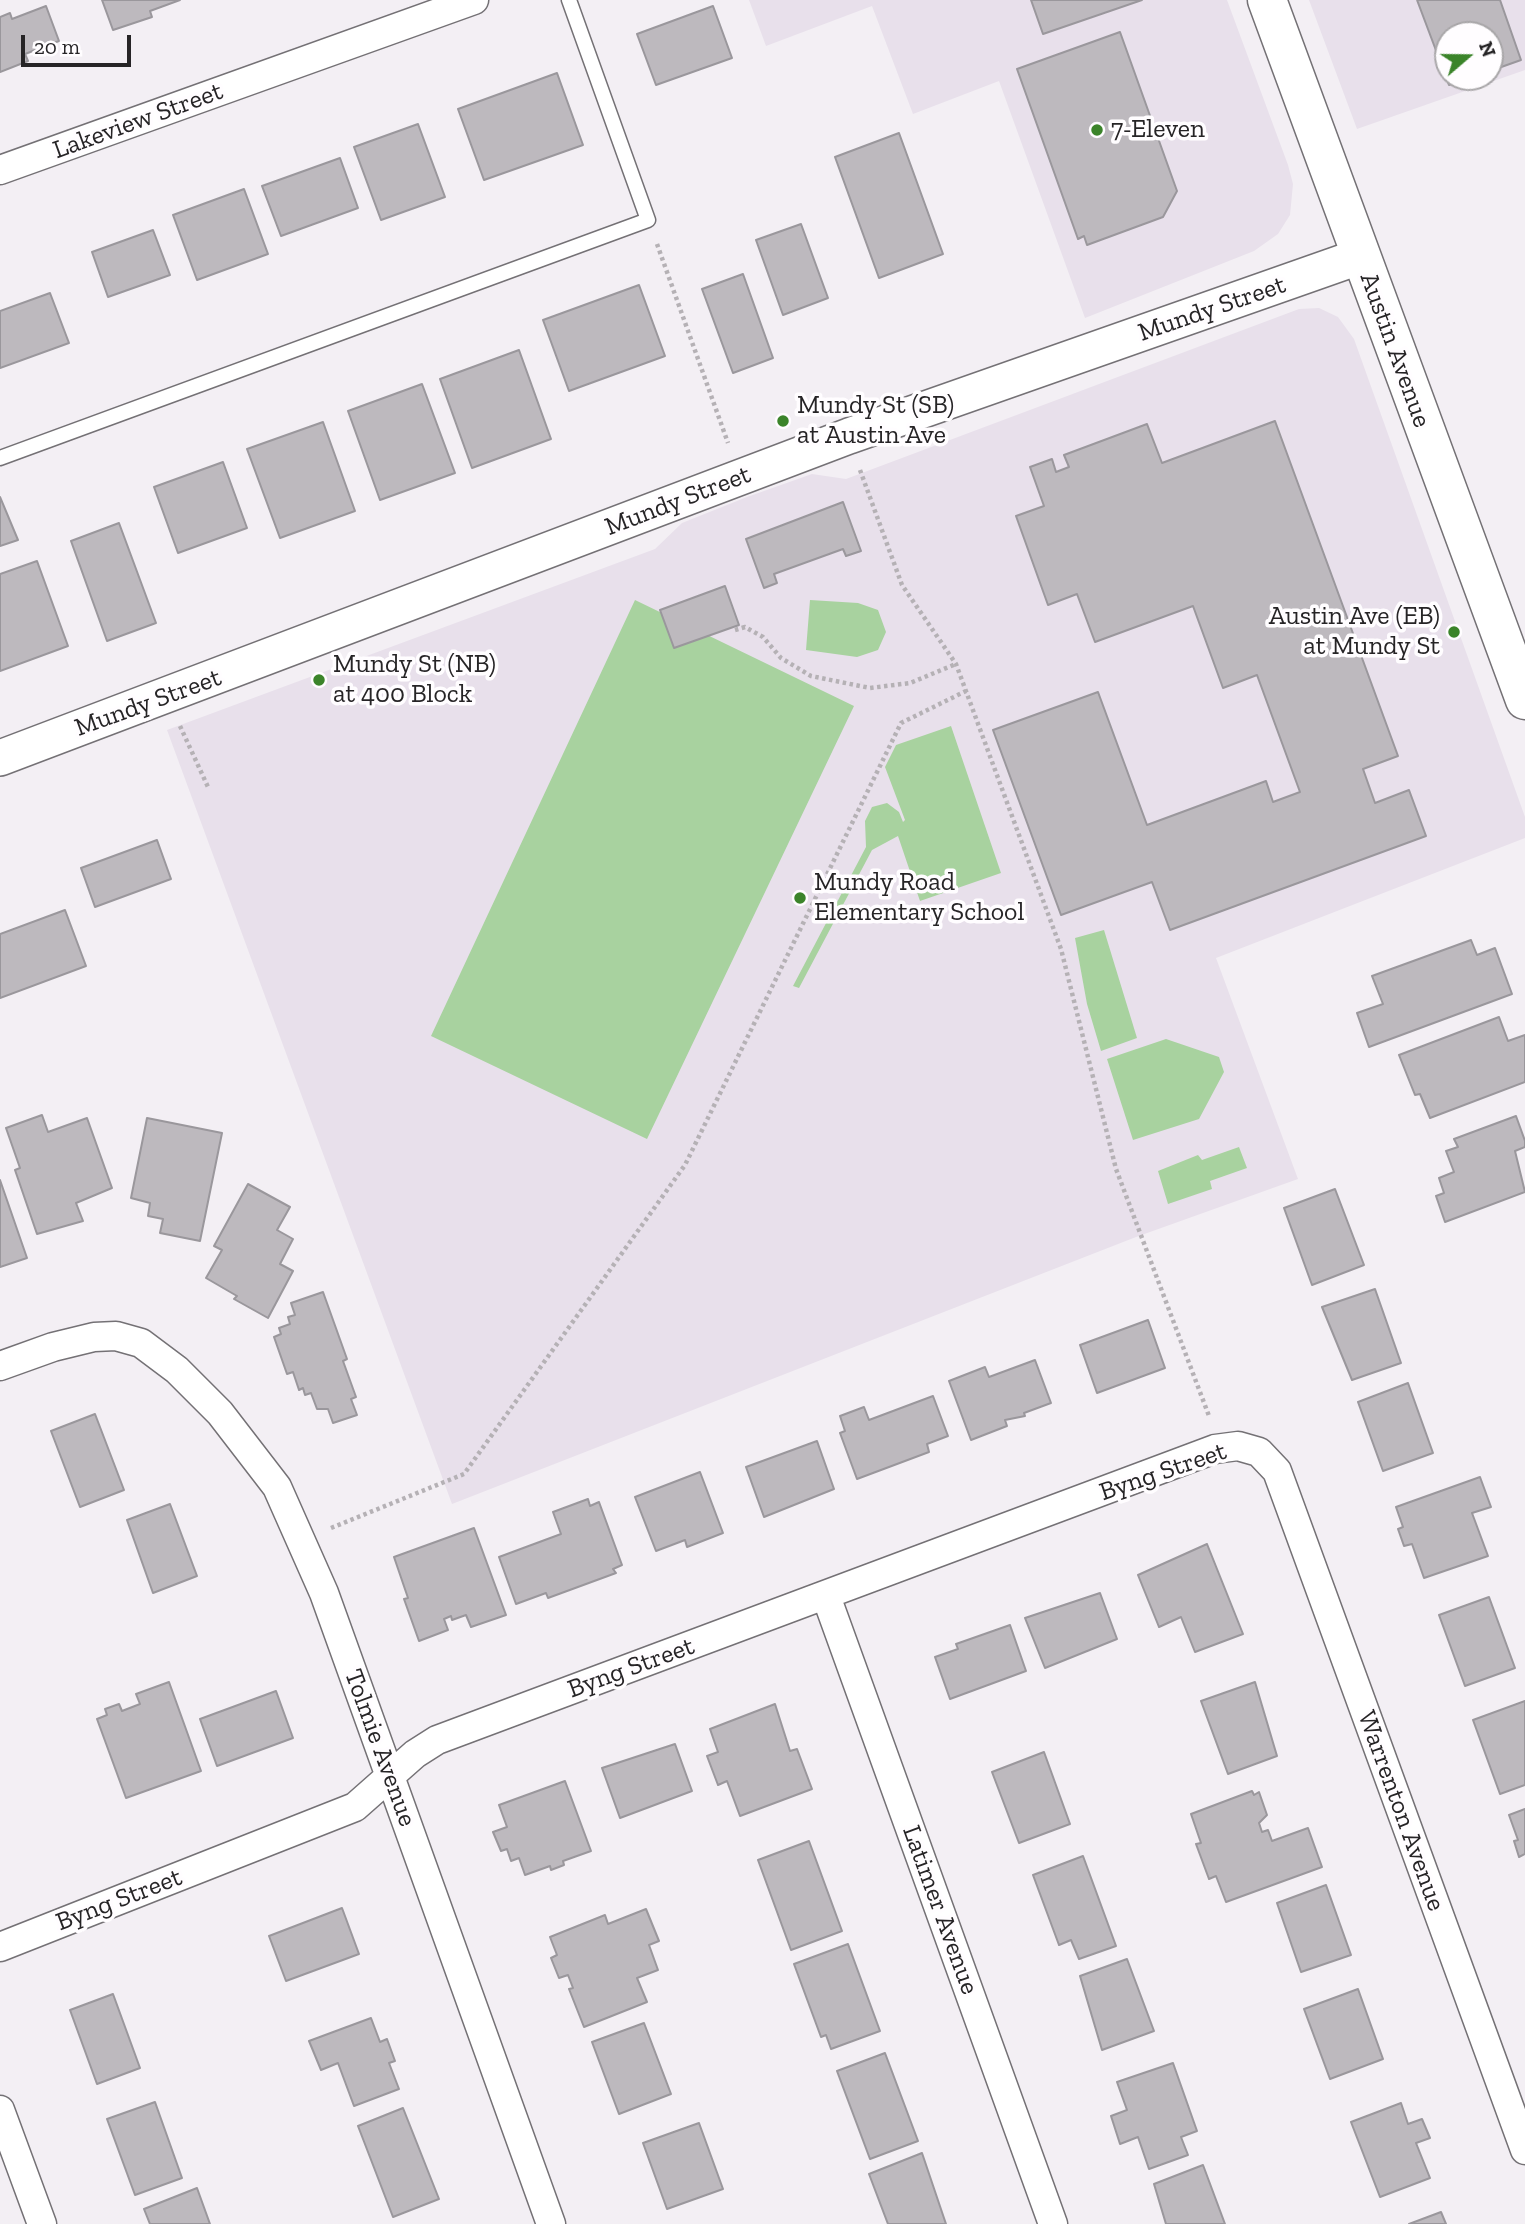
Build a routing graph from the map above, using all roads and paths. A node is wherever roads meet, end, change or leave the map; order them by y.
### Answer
1 (474, 0) edge
2 (569, 0) edge
3 (1267, 0) edge
4 (0, 170) edge
5 (648, 220) junction
6 (1361, 256) junction
7 (730, 449) dead end
8 (0, 457) edge
9 (866, 485) dead end
10 (734, 630) dead end
11 (956, 664) junction
12 (966, 691) junction
13 (165, 697) junction
14 (1525, 700) edge
15 (0, 758) edge
16 (208, 787) dead end
17 (0, 1366) edge
18 (1211, 1420) dead end
19 (1277, 1471) joint
20 (323, 1532) dead end
21 (826, 1595) junction
22 (391, 1776) junction
23 (0, 1947) edge
24 (0, 2110) edge
25 (1525, 2150) edge
26 (42, 2224) edge
27 (551, 2224) edge
28 (1054, 2224) edge

1 - 4 street, Lakeview Street
2 - 5 lane
3 - 6 main road, Austin Avenue
5 - 7 path
5 - 8 lane
6 - 13 street, Mundy Street
6 - 14 main road, Austin Avenue
9 - 11 path
10 - 11 path
11 - 12 path
12 - 18 path
12 - 20 path
13 - 15 street, Mundy Street
13 - 16 path
17 - 22 street, Tolmie Avenue
19 - 21 street, Byng Street
19 - 25 street, Warrenton Avenue
21 - 22 street, Byng Street
21 - 28 street, Latimer Avenue
22 - 23 street, Byng Street
22 - 27 street, Tolmie Avenue
24 - 26 street

